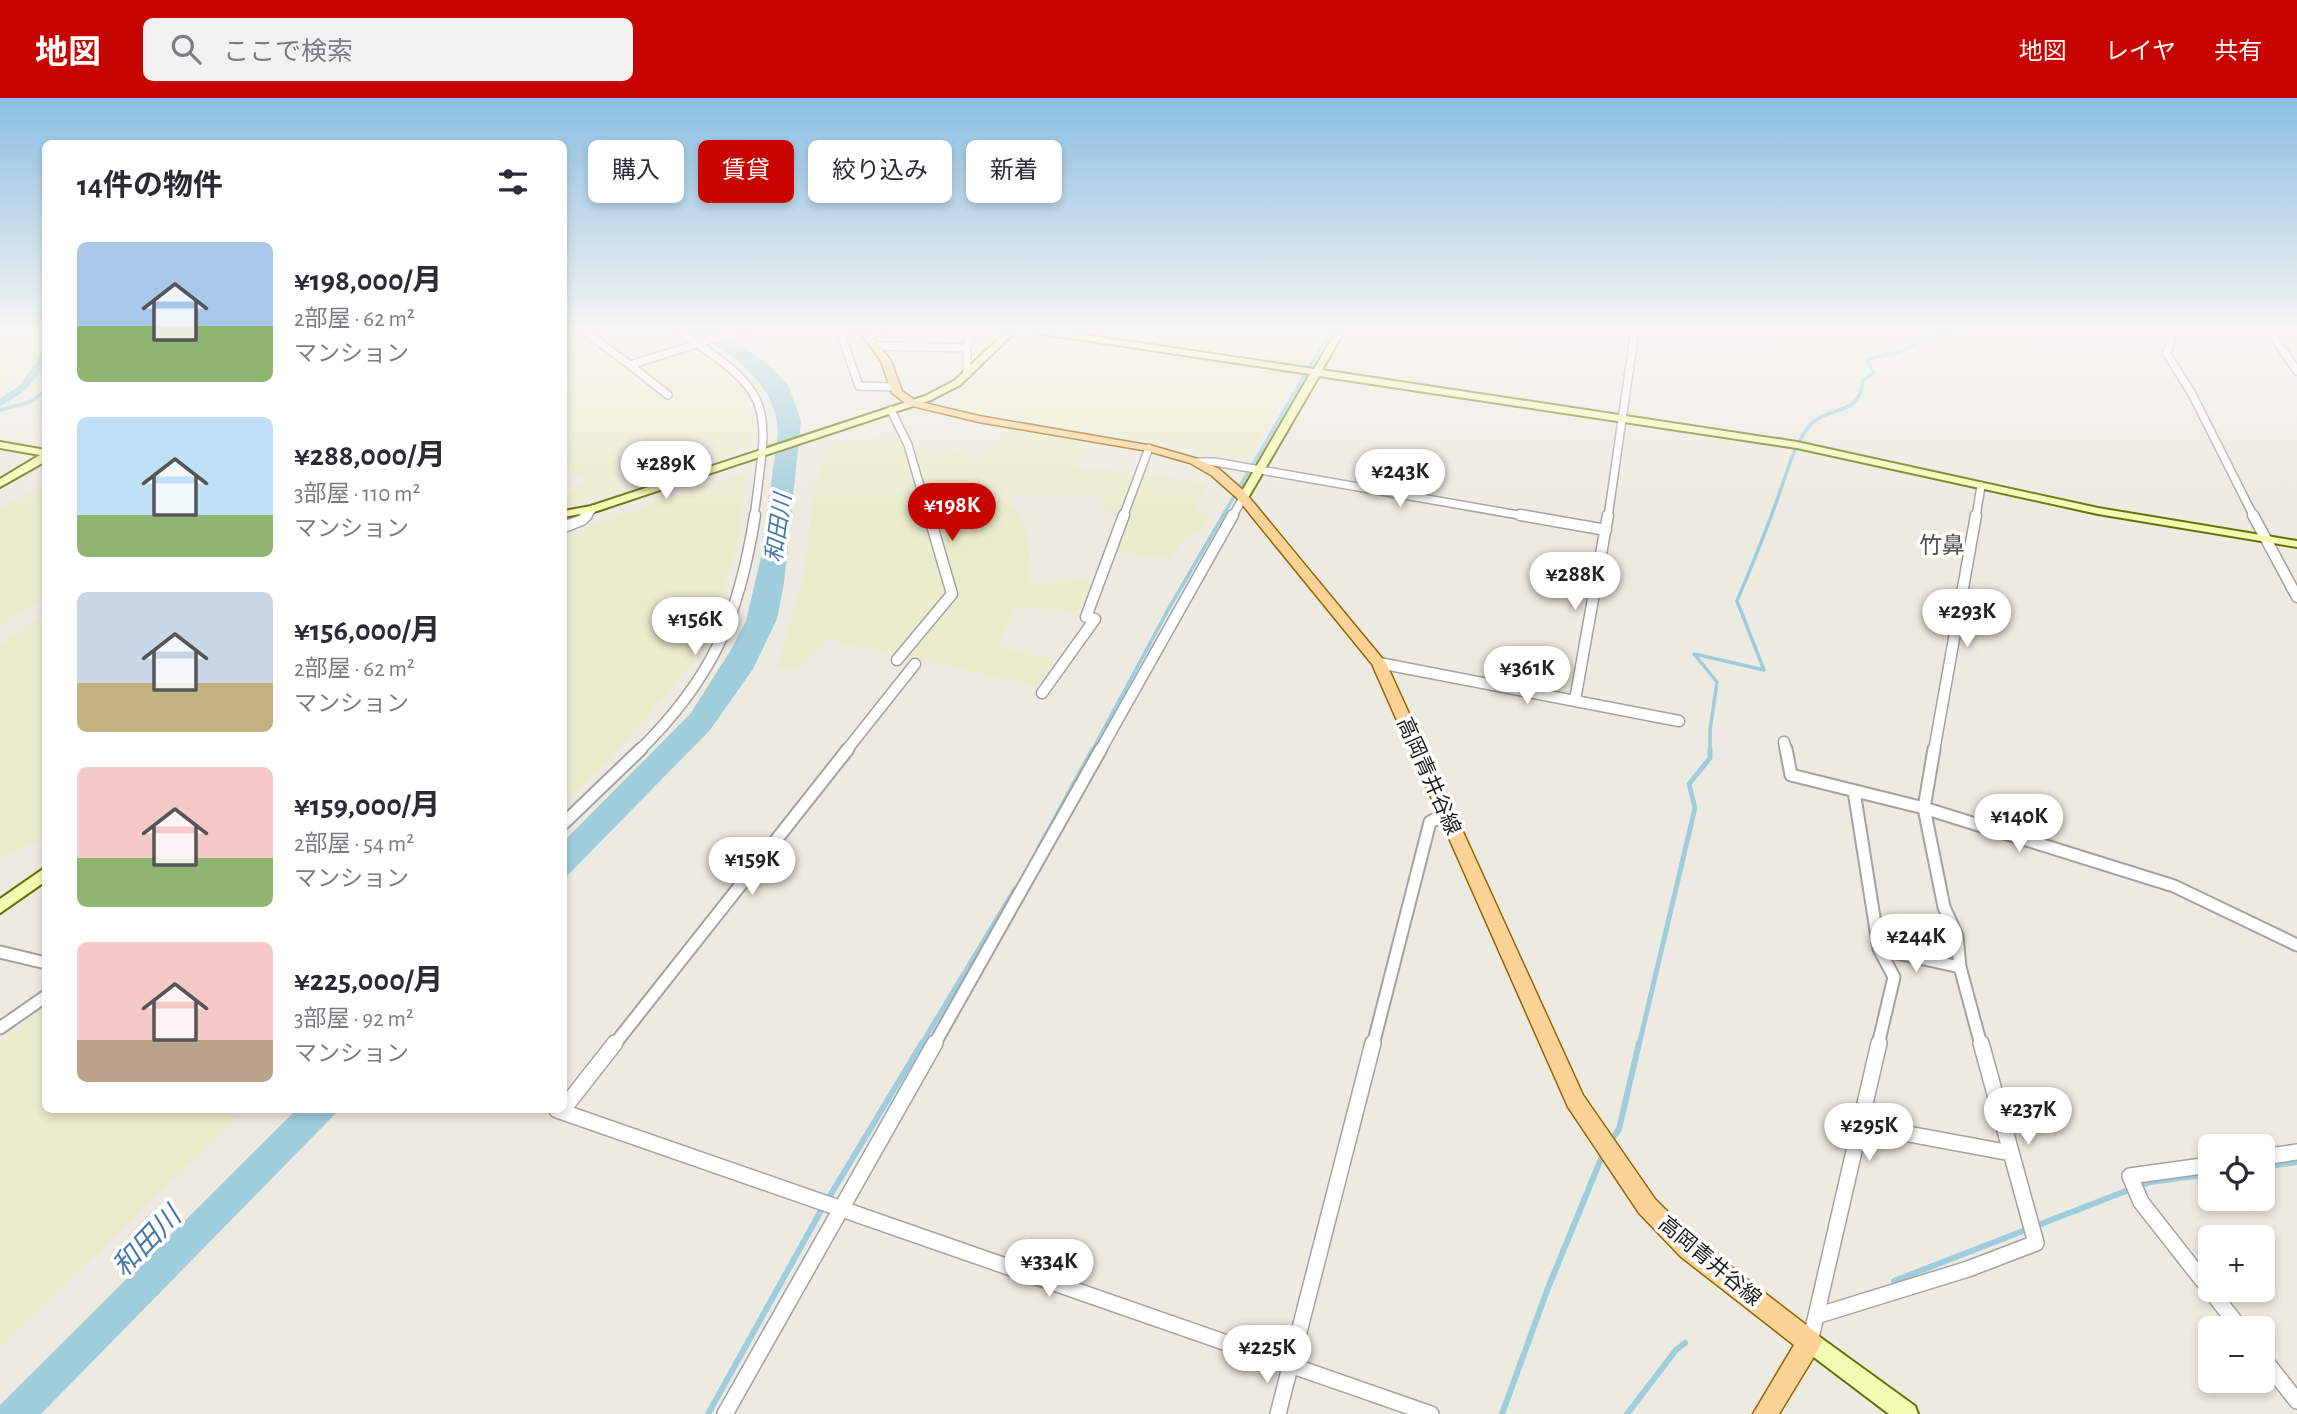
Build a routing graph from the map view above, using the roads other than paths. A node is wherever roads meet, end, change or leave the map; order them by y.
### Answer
1 (663, 391) edge
2 (753, 391) edge
3 (896, 391) edge
4 (942, 391) edge
5 (1306, 391) edge
6 (1441, 391) edge
7 (1625, 391) edge
8 (2190, 391) edge
9 (668, 395) dead end
10 (912, 403) junction
11 (891, 410) junction
12 (1620, 418) junction
13 (0, 445) edge
14 (1149, 448) junction
15 (42, 453) edge
16 (761, 453) junction
17 (42, 457) edge
18 (1197, 462) junction
19 (1260, 470) junction
20 (0, 484) edge
21 (1980, 485) junction
22 (1243, 498) junction
23 (593, 509) junction
24 (567, 513) edge
25 (567, 526) edge
26 (1606, 530) junction
27 (2265, 539) junction
28 (2297, 544) edge
29 (2297, 597) edge
30 (897, 660) dead end
31 (1379, 663) junction
32 (915, 664) dead end
33 (1042, 693) dead end
34 (1575, 700) junction
35 (1679, 721) dead end
36 (1784, 742) dead end
37 (1854, 791) junction
38 (1924, 808) junction
39 (1447, 814) junction
40 (567, 820) edge
41 (42, 876) edge
42 (0, 906) edge
43 (2297, 945) edge
44 (1879, 949) junction
45 (0, 952) edge
46 (42, 962) edge
47 (1961, 967) junction
48 (42, 999) edge
49 (0, 1028) edge
50 (567, 1101) edge
51 (567, 1111) edge
52 (1860, 1125) junction
53 (2297, 1152) edge
54 (2011, 1153) junction
55 (2275, 1155) edge
56 (2198, 1167) edge
57 (841, 1207) junction
58 (1816, 1315) junction
59 (2231, 1316) edge
60 (1810, 1342) junction
61 (1291, 1365) junction
62 (2275, 1373) edge
63 (2297, 1401) edge
64 (725, 1414) edge
65 (1278, 1414) edge
66 (1431, 1414) edge
67 (1765, 1414) edge
68 (1906, 1414) edge

1 - 9 street
2 - 16 street
3 - 10 main road, 高岡青井谷線
4 - 10 street
5 - 19 street
6 - 12 street
7 - 12 street
8 - 27 street
10 - 11 street
10 - 14 main road, 高岡青井谷線
11 - 16 street
11 - 30 street
12 - 21 street
12 - 26 street
13 - 15 street
14 - 18 main road, 高岡青井谷線
14 - 33 street
16 - 23 street
16 - 40 street
17 - 20 street
18 - 19 street
18 - 22 main road, 高岡青井谷線
19 - 22 street
19 - 26 street
21 - 27 street
21 - 38 street
22 - 31 main road, 高岡青井谷線
22 - 57 street
23 - 24 street
23 - 25 street
26 - 34 street
27 - 28 street
27 - 29 street
31 - 34 street
31 - 39 main road, 高岡青井谷線
32 - 50 street
34 - 35 street
36 - 37 street
37 - 38 street
37 - 44 street
38 - 43 street
38 - 47 street
39 - 60 main road, 高岡青井谷線
39 - 61 street
41 - 42 street
44 - 47 street
44 - 52 street
45 - 46 street
47 - 54 street
48 - 49 street
51 - 57 street
52 - 54 street
52 - 58 street
53 - 55 street
54 - 58 street
56 - 59 street
57 - 61 street
57 - 64 street
58 - 60 street
60 - 67 main road
60 - 68 street
61 - 65 street
61 - 66 street
62 - 63 street

